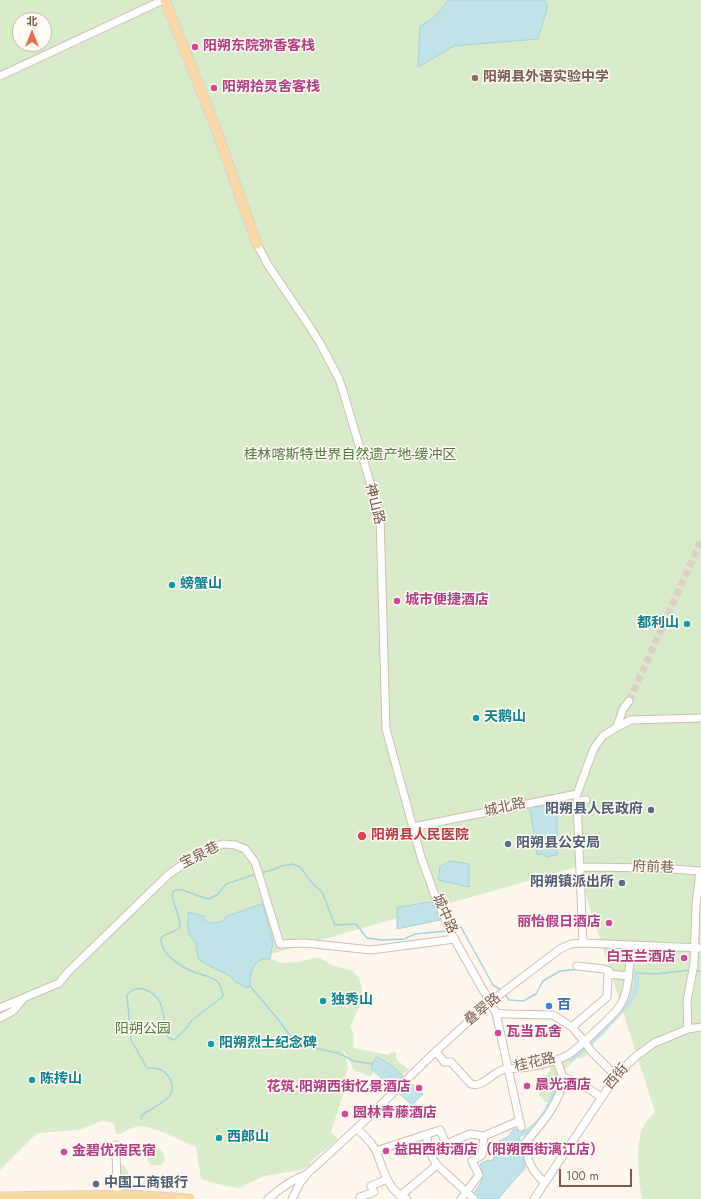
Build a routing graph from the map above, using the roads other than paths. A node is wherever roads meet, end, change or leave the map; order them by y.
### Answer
1 (164, 0) edge
2 (0, 76) edge
3 (257, 244) joint
4 (385, 694) joint
5 (629, 701) tunnel mouth
6 (701, 718) edge
7 (617, 727) junction
8 (577, 797) junction
9 (586, 800) dead end
10 (413, 827) junction
11 (580, 867) junction
12 (700, 871) edge
13 (454, 937) junction
14 (583, 943) junction
15 (631, 946) junction
16 (699, 948) edge
17 (577, 966) dead end
18 (608, 974) junction
19 (628, 975) junction
20 (26, 997) junction
21 (490, 1002) junction
22 (0, 1008) edge
23 (496, 1013) junction
24 (0, 1018) edge
25 (701, 1026) edge
26 (572, 1027) junction
27 (688, 1029) junction
28 (584, 1041) junction
29 (436, 1051) junction
30 (556, 1060) junction
31 (509, 1069) junction
32 (562, 1076) junction
33 (616, 1076) junction
34 (601, 1097) junction
35 (357, 1128) junction
36 (426, 1135) junction
37 (484, 1136) junction
38 (116, 1145) dead end
39 (376, 1151) junction
40 (437, 1165) junction
41 (307, 1174) junction
42 (387, 1179) junction
43 (544, 1182) junction
44 (117, 1195) junction
45 (470, 1195) edge
46 (400, 1196) junction
47 (0, 1197) edge
48 (360, 1197) dead end
49 (189, 1199) edge
50 (268, 1199) edge
51 (292, 1199) edge
52 (407, 1199) edge
53 (461, 1199) edge
54 (534, 1199) edge

1 - 2 street
1 - 3 main road
3 - 4 street, 神山路
4 - 10 street, 城中路
5 - 7 street
6 - 7 street
7 - 8 street
8 - 9 street, 城北路
8 - 10 street, 城北路
8 - 11 street
8 - 14 street
10 - 13 street, 城中路
11 - 12 street, 府前巷
11 - 14 street
12 - 16 street
13 - 20 street, 宝泉巷
13 - 21 street, 城中路
14 - 15 street, 叠翠路
14 - 16 street
14 - 21 street, 叠翠路
15 - 16 street, 叠翠路
15 - 19 street, 桂花路
16 - 27 street
17 - 18 street
18 - 19 street
18 - 26 street
19 - 28 street, 桂花路
20 - 22 street, 宝泉巷
20 - 24 street
21 - 23 street, 城中路
21 - 29 street, 叠翠路
23 - 26 street
23 - 31 street, 城中路
25 - 27 street, 西街
26 - 28 street
27 - 33 street, 西街
28 - 30 street, 桂花路
28 - 33 street
29 - 31 street, 桂花路
29 - 35 street, 叠翠路
30 - 31 street, 桂花路
30 - 32 street
31 - 37 street, 城中路
32 - 34 street, 桂花路
32 - 43 street
33 - 34 street, 西街
34 - 43 street, 西街
35 - 39 street
35 - 41 street, 叠翠路
36 - 37 street
36 - 39 street
36 - 40 street
37 - 45 street
38 - 44 street
39 - 42 street
40 - 45 street
40 - 46 street
41 - 50 street
41 - 51 street
42 - 46 street
42 - 48 street
43 - 54 street, 西街
44 - 47 main road
44 - 49 main road
45 - 53 street
46 - 52 street

